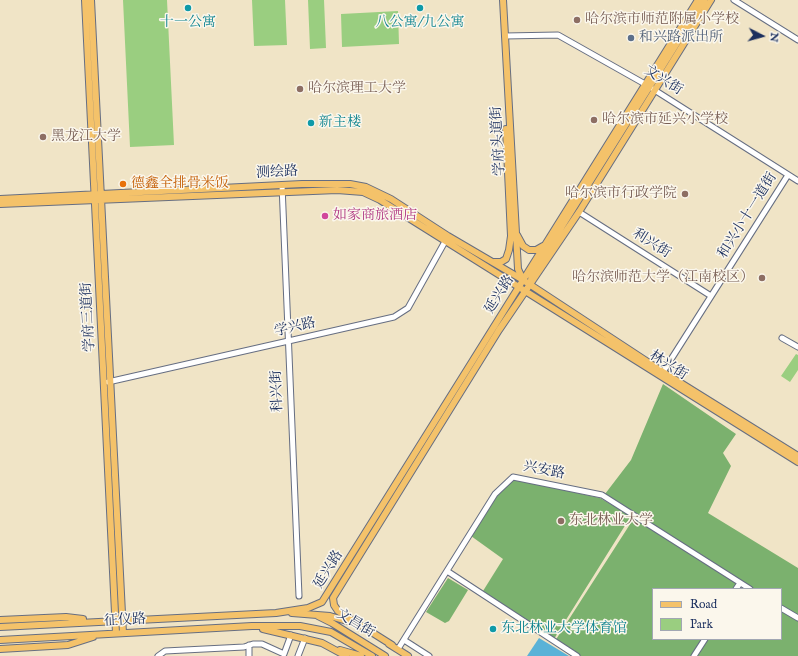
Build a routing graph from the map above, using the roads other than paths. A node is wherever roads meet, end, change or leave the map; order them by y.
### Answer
1 (85, 0) edge
2 (91, 0) edge
3 (500, 0) edge
4 (503, 0) edge
5 (698, 0) edge
6 (704, 0) edge
7 (711, 0) edge
8 (734, 0) edge
9 (505, 36) junction
10 (798, 40) edge
11 (650, 86) junction
12 (788, 175) junction
13 (798, 181) edge
14 (282, 188) junction
15 (97, 197) junction
16 (0, 199) edge
17 (0, 204) edge
18 (578, 212) junction
19 (516, 229) junction
20 (447, 238) junction
21 (545, 245) junction
22 (492, 261) junction
23 (523, 280) junction
24 (530, 282) junction
25 (519, 287) junction
26 (526, 290) junction
27 (711, 296) junction
28 (782, 338) dead end
29 (288, 342) junction
30 (798, 347) edge
31 (663, 372) junction
32 (107, 382) junction
33 (798, 456) edge
34 (798, 462) edge
35 (447, 571) junction
36 (740, 583) junction
37 (737, 588) edge
38 (748, 588) edge
39 (299, 596) dead end
40 (782, 609) edge
41 (276, 612) junction
42 (312, 614) junction
43 (798, 618) edge
44 (0, 620) edge
45 (119, 620) junction
46 (102, 621) junction
47 (252, 626) junction
48 (0, 627) edge
49 (119, 633) junction
50 (103, 634) junction
51 (291, 635) junction
52 (305, 638) junction
53 (0, 640) edge
54 (404, 640) junction
55 (704, 640) edge
56 (249, 645) junction
57 (392, 645) junction
58 (0, 649) edge
59 (398, 649) junction
60 (336, 650) junction
61 (285, 655) edge
62 (158, 656) edge
63 (249, 656) edge
64 (298, 656) edge
65 (346, 656) edge
66 (361, 656) edge
67 (372, 656) edge
68 (385, 656) edge
69 (408, 656) edge
70 (429, 656) edge
71 (577, 656) edge
72 (694, 656) edge

1 - 15 main road, 学府三道街
2 - 15 main road, 学府三道街
3 - 22 main road, 学府头道街
4 - 9 main road, 学府头道街
5 - 11 main road, 延兴路
6 - 11 main road
7 - 11 main road, 延兴路
8 - 10 street
9 - 11 street, 文兴街
9 - 19 main road, 学府头道街
11 - 12 street, 文兴街
11 - 18 main road, 延兴路
11 - 21 main road, 延兴路
11 - 24 main road
12 - 13 street, 文兴街
12 - 27 street, 和兴小十一道街
14 - 15 main road, 测绘路
14 - 20 main road, 测绘路
14 - 29 street, 科兴街
15 - 16 main road, 测绘路
15 - 17 main road, 测绘路
15 - 32 main road, 学府三道街
18 - 24 main road, 延兴路
18 - 27 street, 利兴街
19 - 21 main road
19 - 23 main road, 学府头道街
20 - 22 main road, 测绘路
20 - 25 main road, 测绘路
20 - 29 street, 学兴路
21 - 23 main road, 延兴路
22 - 23 main road, 测绘路
23 - 24 main road, 测绘路
23 - 25 main road, 延兴路
24 - 26 main road, 延兴路
24 - 31 main road, 林兴街
25 - 26 main road, 测绘路
25 - 41 main road, 延兴路
26 - 34 main road, 林兴街
26 - 57 main road, 延兴路
27 - 31 street, 和兴小十一道街
28 - 30 street
29 - 32 street, 学兴路
29 - 39 street, 科兴街
31 - 33 main road, 林兴街
32 - 45 main road, 学府三道街
35 - 36 street, 兴安路
35 - 54 street, 兴安路
35 - 71 street
36 - 37 street
36 - 38 street, 兴安路
40 - 43 street
41 - 42 main road
41 - 45 main road
42 - 57 main road
42 - 68 main road, 文昌街
44 - 46 main road
45 - 46 main road
45 - 49 main road, 学府三道街
46 - 48 main road
47 - 49 main road, 征仪路
47 - 51 main road
47 - 67 main road, 文昌街
49 - 50 main road, 征仪路
50 - 53 main road, 征仪路
50 - 58 main road
51 - 52 main road
51 - 61 street
52 - 60 main road
52 - 64 street
54 - 59 street, 兴安路
54 - 70 street
55 - 72 street
56 - 61 street
56 - 62 street
56 - 63 street
57 - 59 main road
59 - 69 main road
60 - 65 main road
60 - 66 main road

